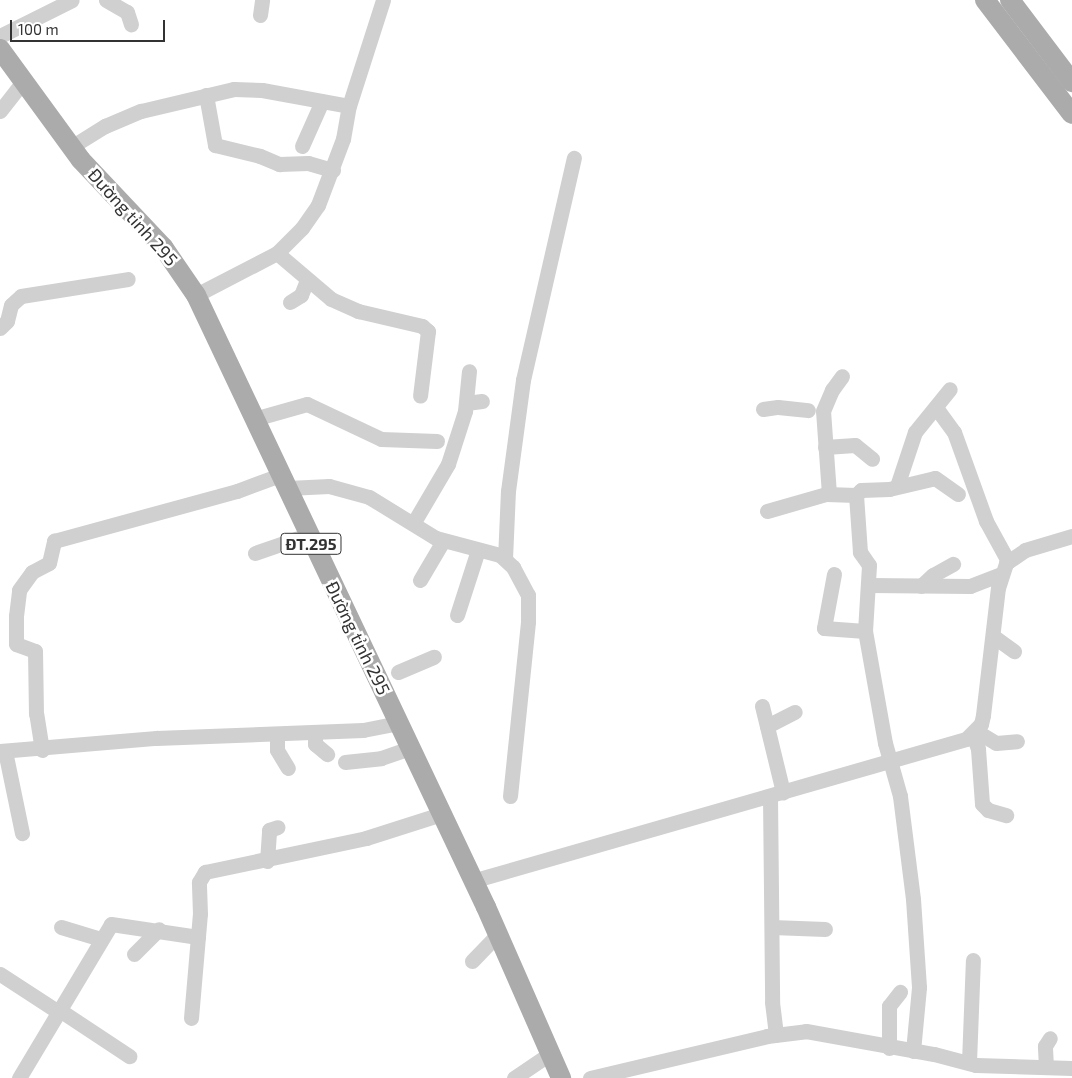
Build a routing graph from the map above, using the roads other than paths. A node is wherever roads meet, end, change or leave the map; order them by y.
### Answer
1 (72, 0) edge
2 (106, 0) edge
3 (383, 0) edge
4 (985, 0) edge
5 (1010, 0) edge
6 (131, 24) dead end
7 (0, 36) edge
8 (0, 49) edge
9 (1072, 82) edge
10 (22, 83) junction
11 (206, 96) junction
12 (322, 102) junction
13 (349, 106) junction
14 (0, 111) edge
15 (1072, 114) edge
16 (71, 146) junction
17 (302, 146) dead end
18 (574, 158) dead end
19 (333, 170) junction
20 (277, 252) junction
21 (128, 279) dead end
22 (308, 280) junction
23 (196, 295) junction
24 (290, 302) dead end
25 (0, 328) edge
26 (469, 371) dead end
27 (842, 376) dead end
28 (950, 389) dead end
29 (420, 396) dead end
30 (482, 401) dead end
31 (466, 403) junction
32 (763, 409) dead end
33 (937, 409) junction
34 (815, 410) junction
35 (254, 419) junction
36 (437, 441) dead end
37 (824, 447) junction
38 (872, 459) dead end
39 (284, 482) junction
40 (898, 486) junction
41 (829, 494) junction
42 (958, 494) dead end
43 (856, 495) junction
44 (767, 511) dead end
45 (414, 522) junction
46 (307, 535) junction
47 (1072, 536) edge
48 (443, 540) junction
49 (478, 550) junction
50 (255, 553) dead end
51 (505, 559) junction
52 (953, 564) dead end
53 (1005, 568) junction
54 (834, 574) dead end
55 (420, 580) dead end
56 (869, 585) junction
57 (920, 586) junction
58 (457, 615) dead end
59 (865, 631) junction
60 (994, 636) junction
61 (1014, 651) dead end
62 (434, 657) dead end
63 (388, 675) junction
64 (762, 706) dead end
65 (795, 712) dead end
66 (399, 724) junction
67 (767, 726) junction
68 (315, 733) junction
69 (974, 733) junction
70 (277, 734) junction
71 (1017, 741) dead end
72 (410, 748) junction
73 (42, 750) junction
74 (3, 751) edge
75 (327, 754) dead end
76 (892, 761) junction
77 (345, 762) dead end
78 (288, 768) dead end
79 (777, 794) junction
80 (510, 796) dead end
81 (441, 814) junction
82 (1006, 815) dead end
83 (278, 828) dead end
84 (22, 834) dead end
85 (267, 861) junction
86 (472, 881) junction
87 (61, 927) dead end
88 (772, 927) junction
89 (159, 929) junction
90 (825, 929) dead end
91 (498, 934) junction
92 (198, 937) junction
93 (101, 939) junction
94 (134, 954) dead end
95 (973, 960) dead end
96 (472, 961) dead end
97 (0, 974) edge
98 (900, 992) dead end
99 (61, 1012) junction
100 (191, 1018) dead end
101 (776, 1035) junction
102 (1050, 1038) dead end
103 (889, 1048) junction
104 (913, 1051) junction
105 (551, 1053) junction
106 (129, 1056) dead end
107 (969, 1062) junction
108 (1046, 1066) junction
109 (1072, 1068) edge
110 (21, 1077) edge
111 (514, 1078) edge
112 (561, 1078) edge
113 (590, 1078) edge

1 - 7 street
2 - 6 street
3 - 13 street
4 - 15 main road
5 - 9 main road
8 - 10 main road, Đường tỉnh 295 / ĐT.295
10 - 14 street
10 - 16 main road, Đường tỉnh 295 / ĐT.295
11 - 12 street
11 - 16 street
11 - 19 street
12 - 13 street
12 - 17 street
13 - 19 street
16 - 23 main road, Đường tỉnh 295 / ĐT.295
18 - 51 street
19 - 20 street
20 - 22 street
20 - 23 street
21 - 25 street
22 - 24 street
22 - 29 street
23 - 35 main road, Đường tỉnh 295 / ĐT.295
26 - 31 street
27 - 34 street
28 - 33 street
30 - 31 street
31 - 45 street
32 - 34 street
33 - 40 street
33 - 53 street
34 - 37 street
35 - 36 street
35 - 39 main road, Đường tỉnh 295 / ĐT.295
37 - 38 street
37 - 41 street
39 - 45 street
39 - 46 main road, Đường tỉnh 295 / ĐT.295
39 - 73 street
40 - 42 street
40 - 43 street
41 - 43 street
41 - 44 street
43 - 56 street
45 - 48 street
46 - 50 street
46 - 63 main road, Đường tỉnh 295 / ĐT.295
47 - 53 street
48 - 49 street
48 - 55 street
49 - 51 street
49 - 58 street
51 - 80 street
52 - 57 street
53 - 57 street
53 - 60 street
54 - 59 street
56 - 57 street
56 - 59 street
59 - 76 street
60 - 61 street
60 - 69 street
62 - 63 street
63 - 66 main road, Đường tỉnh 295 / ĐT.295
64 - 67 street
65 - 67 street
66 - 68 street
66 - 72 main road, Đường tỉnh 295 / ĐT.295
67 - 79 street
68 - 70 street
68 - 75 street
69 - 71 street
69 - 76 street
69 - 82 street
70 - 73 street
70 - 78 street
72 - 77 street
72 - 81 main road, Đường tỉnh 295 / ĐT.295
73 - 74 street
74 - 84 street
76 - 79 street
76 - 104 street
79 - 86 street
79 - 88 street
81 - 85 street
81 - 86 main road, Đường tỉnh 295 / ĐT.295
83 - 85 street
85 - 92 street
86 - 91 main road, Đường tỉnh 295 / ĐT.295
87 - 93 street
88 - 90 street
88 - 101 street
89 - 92 street
89 - 93 street
89 - 94 street
91 - 96 street
91 - 105 main road, Đường tỉnh 295 / ĐT.295
92 - 100 street
93 - 99 street
95 - 107 street
97 - 99 street
98 - 103 street
99 - 106 street
99 - 110 street
101 - 103 street
101 - 113 street
102 - 108 street
103 - 104 street
104 - 107 street
105 - 111 street
105 - 112 main road, Đường tỉnh 295 / ĐT.295
107 - 108 street
108 - 109 street

